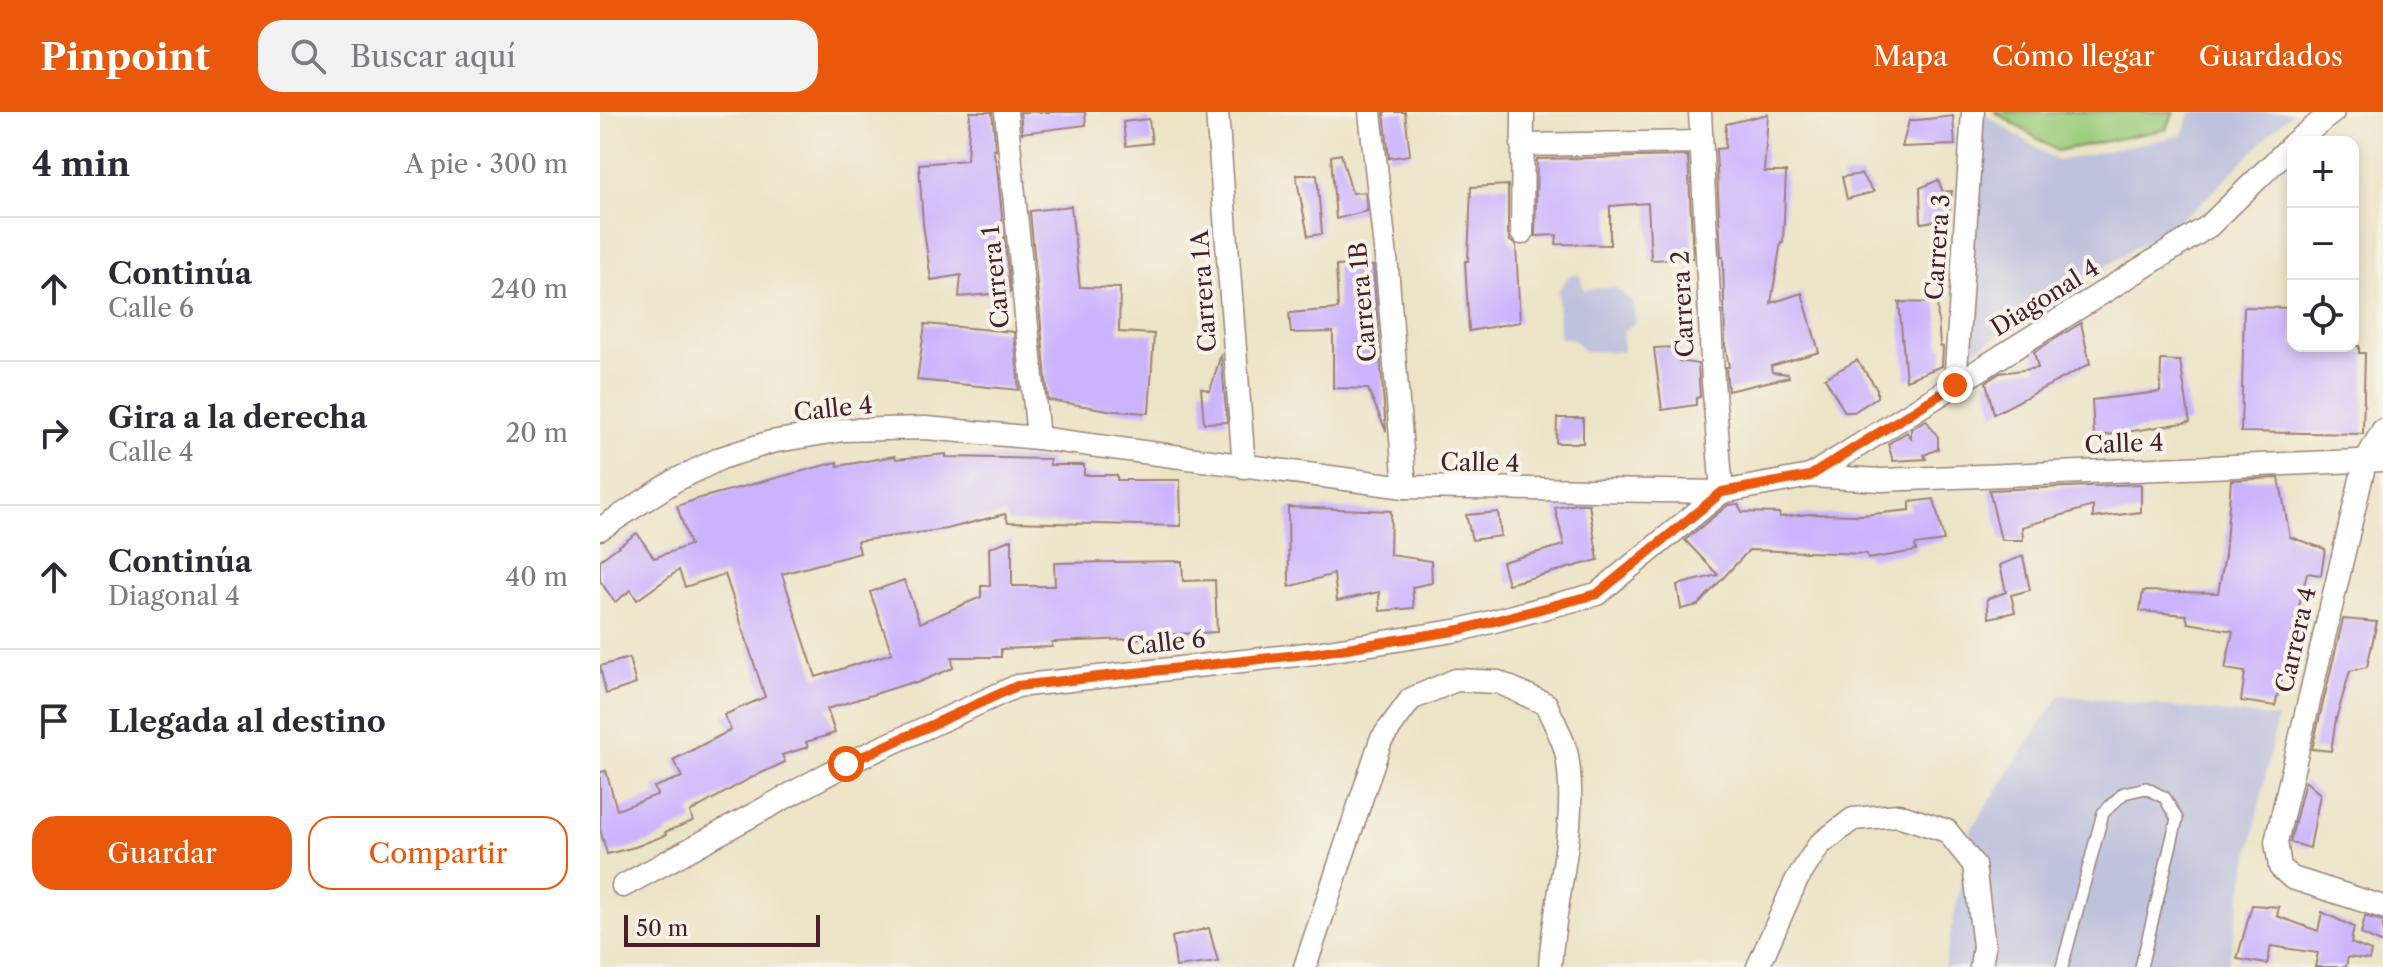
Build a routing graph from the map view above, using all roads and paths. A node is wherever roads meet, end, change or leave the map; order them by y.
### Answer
1 (1006, 112) edge
2 (1217, 112) edge
3 (1370, 112) edge
4 (1523, 112) edge
5 (1700, 112) edge
6 (1973, 112) edge
7 (2333, 112) edge
8 (2303, 136) edge
9 (1701, 142) junction
10 (1522, 145) junction
11 (2287, 150) edge
12 (1522, 233) dead end
13 (1955, 385) junction
14 (2383, 430) edge
15 (1038, 438) junction
16 (2374, 461) edge
17 (1244, 467) junction
18 (1810, 476) junction
19 (1405, 487) junction
20 (1722, 492) junction
21 (600, 529) edge
22 (623, 886) dead end
23 (2383, 907) edge
24 (1305, 967) edge
25 (1550, 967) edge
26 (1758, 967) edge
27 (1981, 967) edge
28 (2062, 967) edge
29 (2141, 967) edge

1 - 15 street, Carrera 1
2 - 17 street, Carrera 1A
3 - 19 street, Carrera 1B
4 - 10 street
5 - 9 street, Carrera 2
6 - 13 street, Carrera 3
7 - 8 street, Diagonal 4
9 - 10 street
9 - 20 street, Carrera 2
10 - 12 street
11 - 13 street, Diagonal 4
13 - 18 street, Diagonal 4
14 - 16 street, Carrera 4
15 - 17 street, Calle 4
15 - 21 street, Calle 4
16 - 18 street, Calle 4
16 - 23 street, Carrera 4
17 - 19 street, Calle 4
18 - 20 street, Calle 4
19 - 20 street, Calle 4
20 - 22 street, Calle 6
24 - 25 street
26 - 27 street
28 - 29 lane

